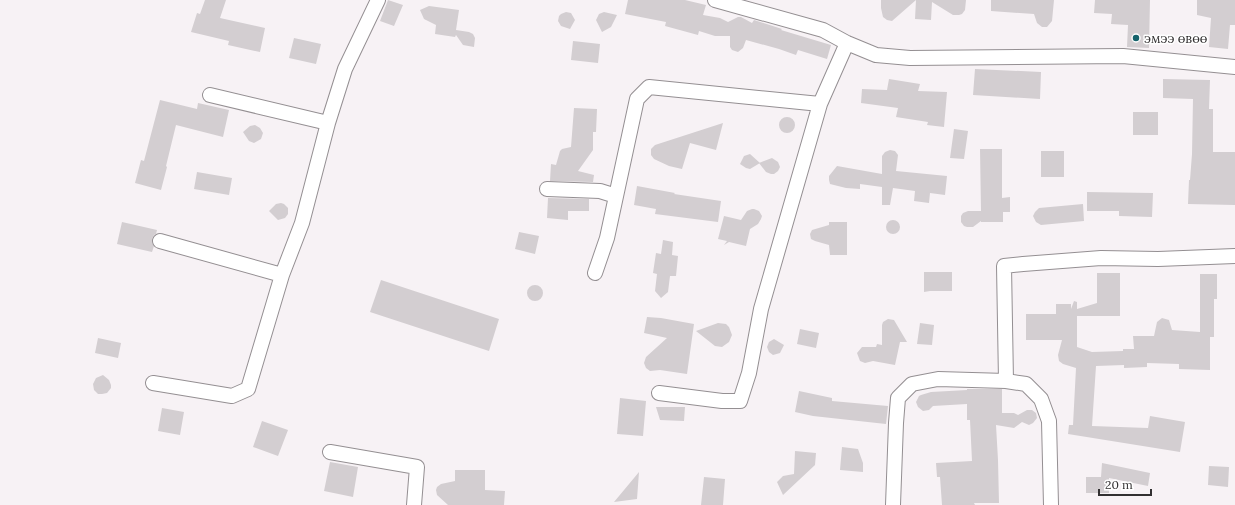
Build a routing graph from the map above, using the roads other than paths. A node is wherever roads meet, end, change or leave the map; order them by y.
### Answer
1 (378, 0) edge
2 (715, 0) edge
3 (847, 43) junction
4 (1235, 67) edge
5 (210, 95) dead end
6 (820, 104) junction
7 (328, 123) junction
8 (547, 189) dead end
9 (616, 196) junction
10 (160, 241) dead end
11 (1235, 256) edge
12 (595, 273) dead end
13 (282, 275) junction
14 (1006, 381) junction
15 (153, 383) dead end
16 (658, 393) dead end
17 (330, 452) dead end
18 (414, 505) edge
19 (893, 505) edge
20 (1051, 505) edge

1 - 7 street
2 - 3 street
3 - 4 street
3 - 6 street
5 - 7 street
6 - 9 street
6 - 16 street
7 - 13 street
8 - 9 street
9 - 12 street
10 - 13 street
11 - 14 street
13 - 15 street
14 - 19 street
14 - 20 street
17 - 18 street

